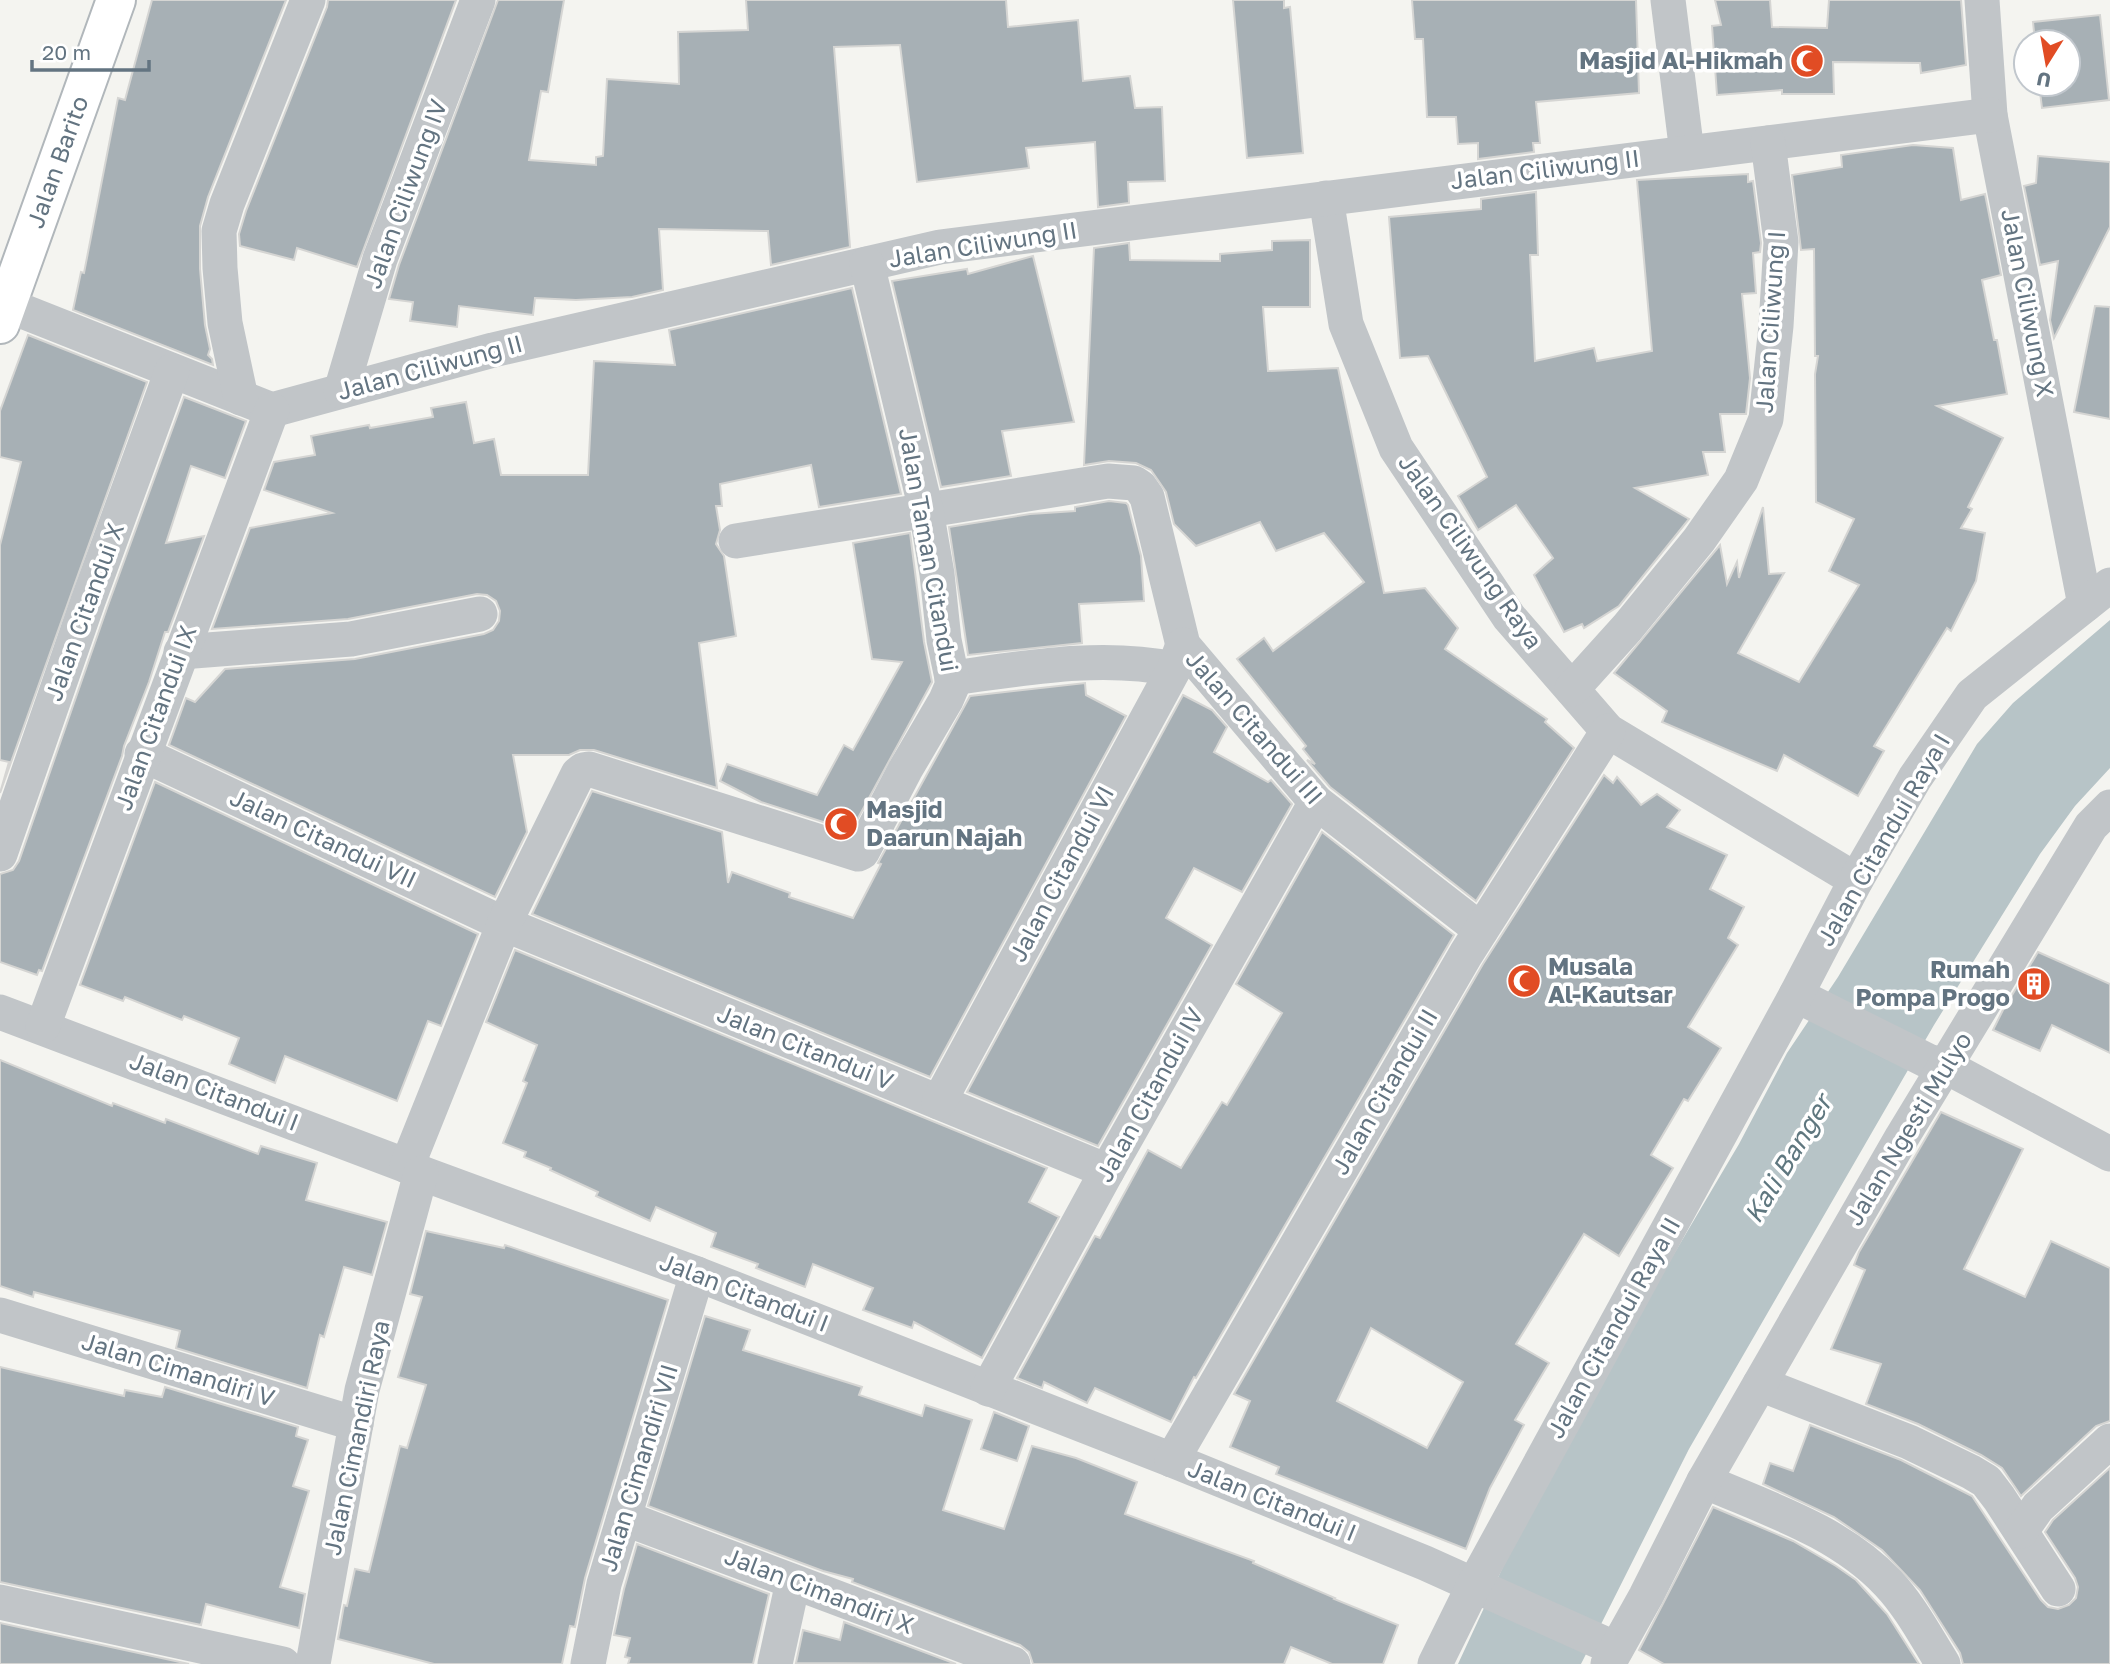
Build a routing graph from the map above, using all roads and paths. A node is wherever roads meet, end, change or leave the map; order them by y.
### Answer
1 (116, 0) edge
2 (308, 0) edge
3 (478, 0) edge
4 (1668, 0) edge
5 (1982, 0) edge
6 (1990, 115) junction
7 (1768, 143) junction
8 (1686, 153) junction
9 (1326, 198) junction
10 (867, 264) junction
11 (3, 315) edge
12 (172, 371) junction
13 (341, 391) junction
14 (257, 404) junction
15 (926, 510) junction
16 (736, 541) dead end
17 (2098, 595) edge
18 (480, 614) dead end
19 (181, 652) junction
20 (1178, 657) junction
21 (952, 678) junction
22 (1572, 689) junction
23 (1608, 731) junction
24 (142, 754) junction
25 (578, 774) joint
26 (1316, 802) junction
27 (2110, 807) edge
28 (0, 854) edge
29 (1856, 880) junction
30 (504, 924) junction
31 (1481, 930) junction
32 (1803, 998) junction
33 (0, 1012) edge
34 (43, 1026) junction
35 (1936, 1064) junction
36 (939, 1102) junction
37 (2110, 1154) edge
38 (414, 1169) junction
39 (1107, 1171) junction
40 (697, 1274) junction
41 (0, 1315) edge
42 (1760, 1384) junction
43 (988, 1389) junction
44 (356, 1424) junction
45 (2110, 1441) edge
46 (1172, 1460) junction
47 (1704, 1481) junction
48 (624, 1518) junction
49 (2021, 1531) junction
50 (793, 1582) junction
51 (1479, 1586) junction
52 (2058, 1589) dead end
53 (0, 1602) edge
54 (1607, 1651) edge
55 (283, 1664) edge
56 (313, 1664) edge
57 (588, 1664) edge
58 (775, 1664) edge
59 (1013, 1664) edge
60 (1435, 1664) edge
61 (1943, 1664) edge

1 - 11 street, Jalan Barito
2 - 14 street
3 - 13 street, Jalan Ciliwung IV
4 - 8 street
5 - 6 street, Jalan Ciliwung X
6 - 7 street, Jalan Ciliwung II
6 - 17 street, Jalan Ciliwung X
7 - 8 street, Jalan Ciliwung II
7 - 22 street, Jalan Ciliwung I
8 - 9 street, Jalan Ciliwung II
9 - 10 street, Jalan Ciliwung II
9 - 22 street, Jalan Ciliwung Raya
10 - 13 street, Jalan Ciliwung II
10 - 15 street, Jalan Taman Citandui
11 - 12 street
12 - 14 street
12 - 28 street, Jalan Citandui X
13 - 14 street, Jalan Ciliwung II
14 - 19 street, Jalan Citandui IX
15 - 16 street, Jalan Citandui III
15 - 20 street, Jalan Citandui III
15 - 21 street, Jalan Taman Citandui
17 - 29 street, Jalan Citandui Raya I
18 - 19 street
19 - 24 street, Jalan Citandui IX
20 - 21 street
20 - 26 street, Jalan Citandui III
20 - 36 street, Jalan Citandui VI
21 - 25 street, Jalan Taman Citandui
22 - 23 street, Jalan Ciliwung Raya
23 - 29 street, Jalan Ciliwung Raya
23 - 31 street, Jalan Citandui II
24 - 30 street, Jalan Citandui VII
24 - 34 street, Jalan Citandui IX
25 - 30 street, Jalan Cimandiri Raya
26 - 31 street, Jalan Citandui III
26 - 39 street, Jalan Citandui IV
27 - 35 street, Jalan Ngesti Mulyo
29 - 32 street, Jalan Citandui Raya I
30 - 36 street, Jalan Citandui V
30 - 38 street, Jalan Cimandiri Raya
31 - 46 street, Jalan Citandui II
32 - 35 street
32 - 51 street, Jalan Citandui Raya II
33 - 34 street, Jalan Citandui I
34 - 38 street, Jalan Citandui I
35 - 37 street
35 - 42 street, Jalan Ngesti Mulyo
36 - 39 street, Jalan Citandui V
38 - 40 street, Jalan Citandui I
38 - 44 street, Jalan Cimandiri Raya
39 - 43 street, Jalan Citandui IV
40 - 43 street, Jalan Citandui I
40 - 48 street, Jalan Cimandiri VII
41 - 44 street, Jalan Cimandiri V
42 - 47 street, Jalan Ngesti Mulyo
42 - 49 street
43 - 46 street, Jalan Citandui I
44 - 56 street, Jalan Cimandiri Raya
45 - 49 street
46 - 51 street, Jalan Citandui I
47 - 54 street, Jalan Ngesti Mulyo
47 - 61 street
48 - 50 street, Jalan Cimandiri X
48 - 57 street, Jalan Cimandiri VII
49 - 52 street
50 - 58 street
50 - 59 street, Jalan Cimandiri X
51 - 54 street, Jalan Citandui I
51 - 60 street, Jalan Citandui Raya II
53 - 55 street

